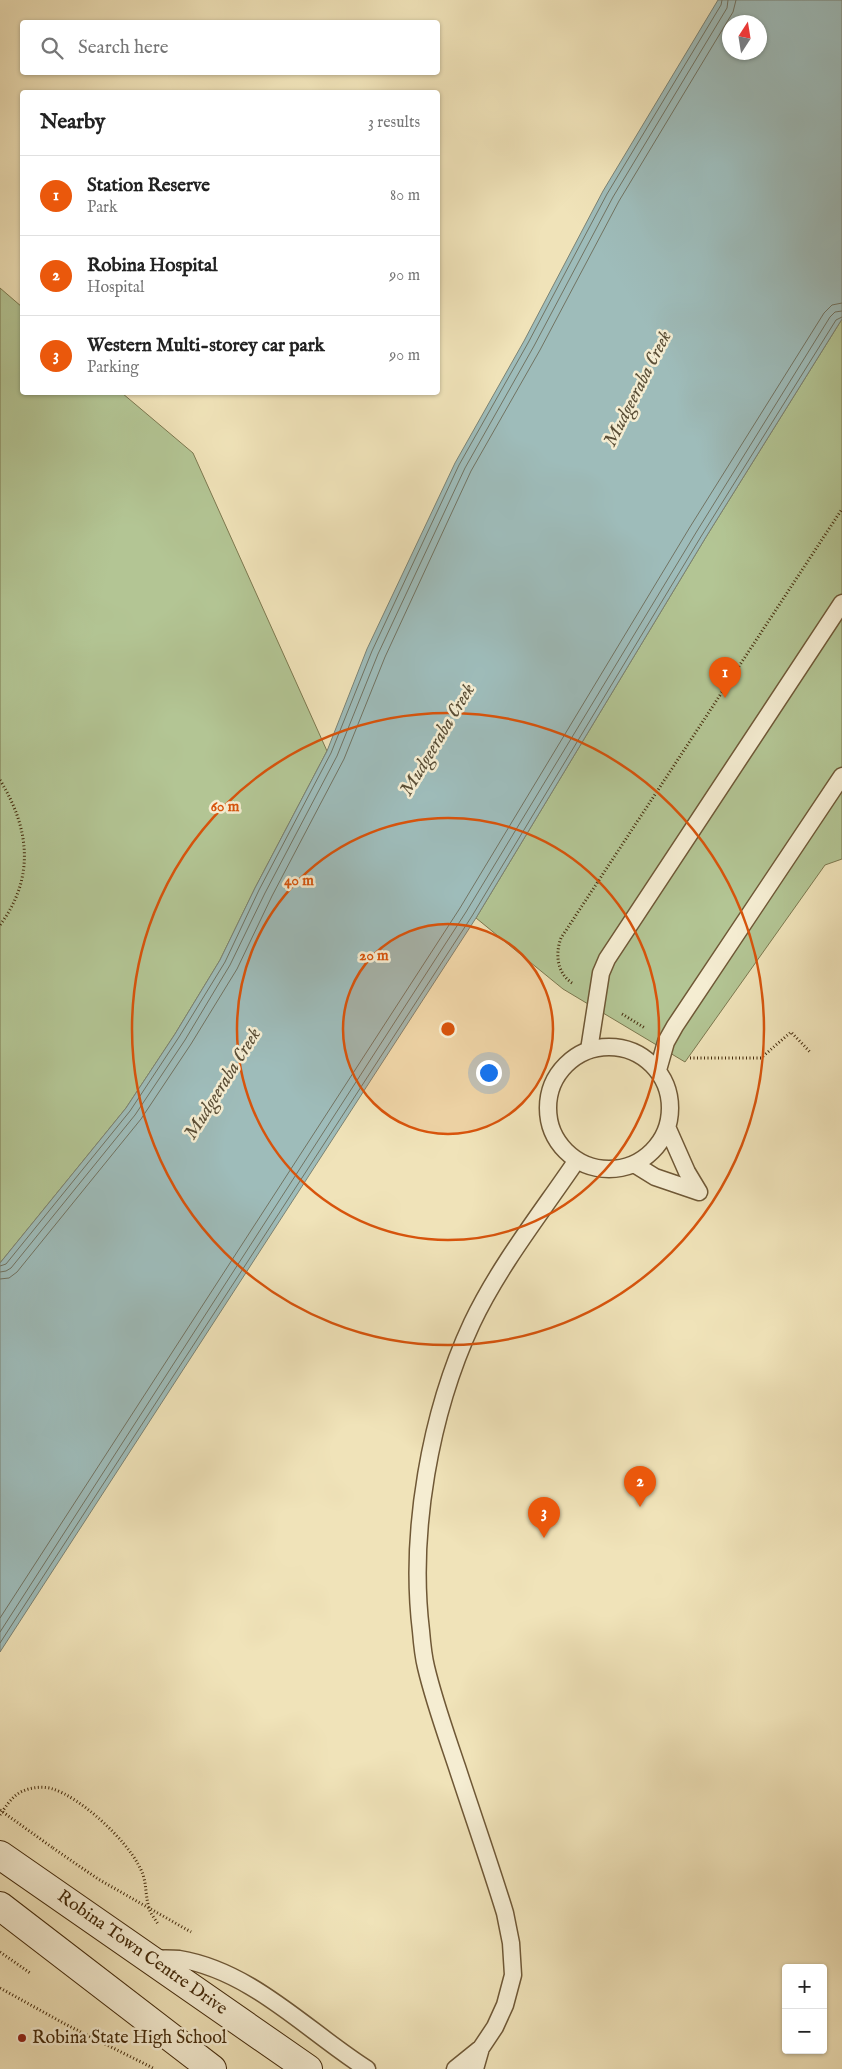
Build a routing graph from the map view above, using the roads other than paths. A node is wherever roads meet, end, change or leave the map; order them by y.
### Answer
1 (842, 603) edge
2 (842, 776) edge
3 (589, 1050) junction
4 (658, 1070) junction
5 (668, 1129) junction
6 (577, 1160) junction
7 (634, 1164) junction
8 (0, 1855) edge
9 (5, 1910) edge
10 (150, 1958) junction
11 (481, 2048) junction
12 (212, 2069) edge
13 (308, 2069) edge
14 (367, 2069) edge
15 (455, 2069) edge
16 (475, 2069) edge

1 - 3 lane
2 - 4 lane
3 - 4 lane
3 - 6 lane
4 - 5 lane
5 - 7 lane
5 - 7 lane
6 - 7 lane
6 - 11 lane
8 - 10 main road, Robina Town Centre Drive
9 - 12 main road
10 - 13 main road, Robina Town Centre Drive
10 - 14 lane
11 - 15 lane
11 - 16 lane

